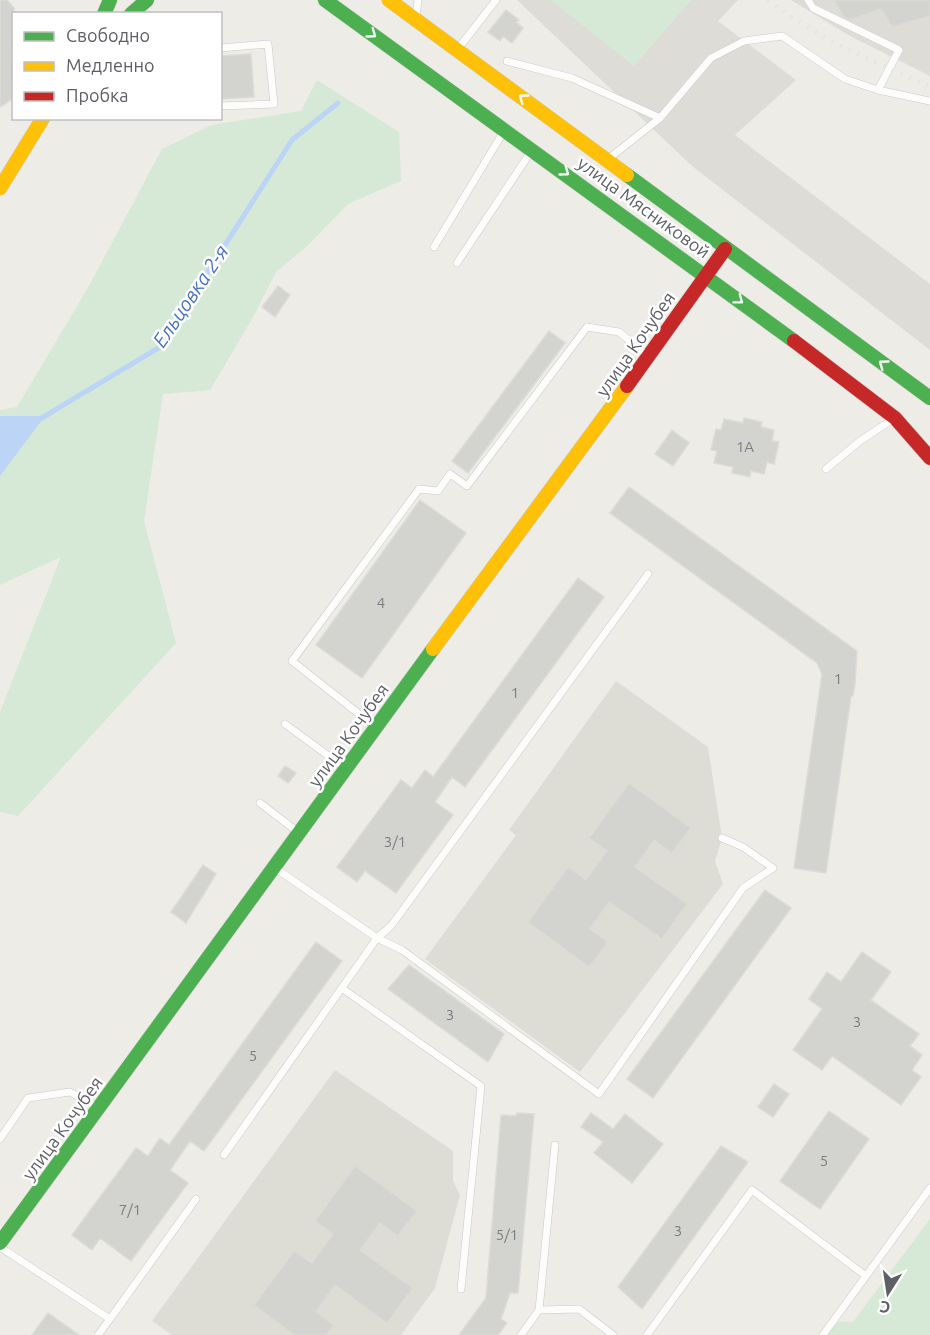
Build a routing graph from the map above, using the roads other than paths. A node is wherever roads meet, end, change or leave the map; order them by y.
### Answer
1 (147, 0) edge
2 (325, 0) edge
3 (389, 0) edge
4 (418, 0) edge
5 (496, 0) edge
6 (808, 0) edge
7 (133, 12) edge
8 (415, 19) junction
9 (222, 48) edge
10 (457, 50) junction
11 (507, 62) dead end
12 (878, 90) junction
13 (930, 101) edge
14 (222, 106) edge
15 (660, 118) junction
16 (42, 120) edge
17 (505, 129) junction
18 (532, 149) junction
19 (607, 160) junction
20 (0, 188) edge
21 (434, 247) dead end
22 (725, 249) junction
23 (457, 263) dead end
24 (706, 275) junction
25 (649, 357) junction
26 (930, 398) edge
27 (895, 418) junction
28 (930, 458) edge
29 (826, 469) dead end
30 (648, 574) dead end
31 (285, 724) dead end
32 (375, 726) junction
33 (345, 768) junction
34 (260, 803) dead end
35 (299, 834) junction
36 (722, 838) dead end
37 (275, 868) junction
38 (377, 938) junction
39 (343, 989) junction
40 (99, 1108) junction
41 (0, 1139) edge
42 (555, 1145) dead end
43 (224, 1155) dead end
44 (930, 1188) edge
45 (196, 1199) dead end
46 (0, 1245) edge
47 (866, 1276) junction
48 (461, 1289) dead end
49 (539, 1310) junction
50 (110, 1319) junction
51 (98, 1335) edge
52 (521, 1335) edge
53 (613, 1335) edge
54 (647, 1335) edge
55 (824, 1335) edge

1 - 7 street
2 -> 17 street, улица Мясниковой
3 - 8 street, улица Мясниковой
4 - 8 lane
5 - 10 lane
6 - 12 lane
8 - 10 street, улица Мясниковой
9 - 14 lane
19 -> 10 street, улица Мясниковой
11 - 15 lane
12 - 13 lane
12 - 15 lane
15 - 19 lane
16 - 20 street
17 - 18 street, улица Мясниковой
17 - 21 lane
18 - 23 lane
18 -> 24 street, улица Мясниковой
19 - 22 street, улица Мясниковой
22 - 24 street, улица Кочубея
26 -> 22 street, улица Мясниковой
24 - 25 street, улица Кочубея
24 -> 27 street, улица Мясниковой
25 - 32 street, улица Кочубея
25 - 32 lane
27 - 28 street, улица Мясниковой
27 - 29 lane
30 - 38 lane
31 - 33 lane
32 - 33 street, улица Кочубея
33 - 35 street, улица Кочубея
34 - 35 lane
35 - 37 street, улица Кочубея
36 - 38 lane
37 - 38 lane
37 - 40 street, улица Кочубея
38 - 39 lane
39 - 43 lane
39 - 48 lane
40 - 41 lane
40 - 46 street, улица Кочубея
42 - 49 lane
44 - 47 lane
45 - 50 lane
46 - 50 lane
47 - 54 lane
47 - 55 lane
49 - 52 lane
49 - 53 lane
50 - 51 lane

